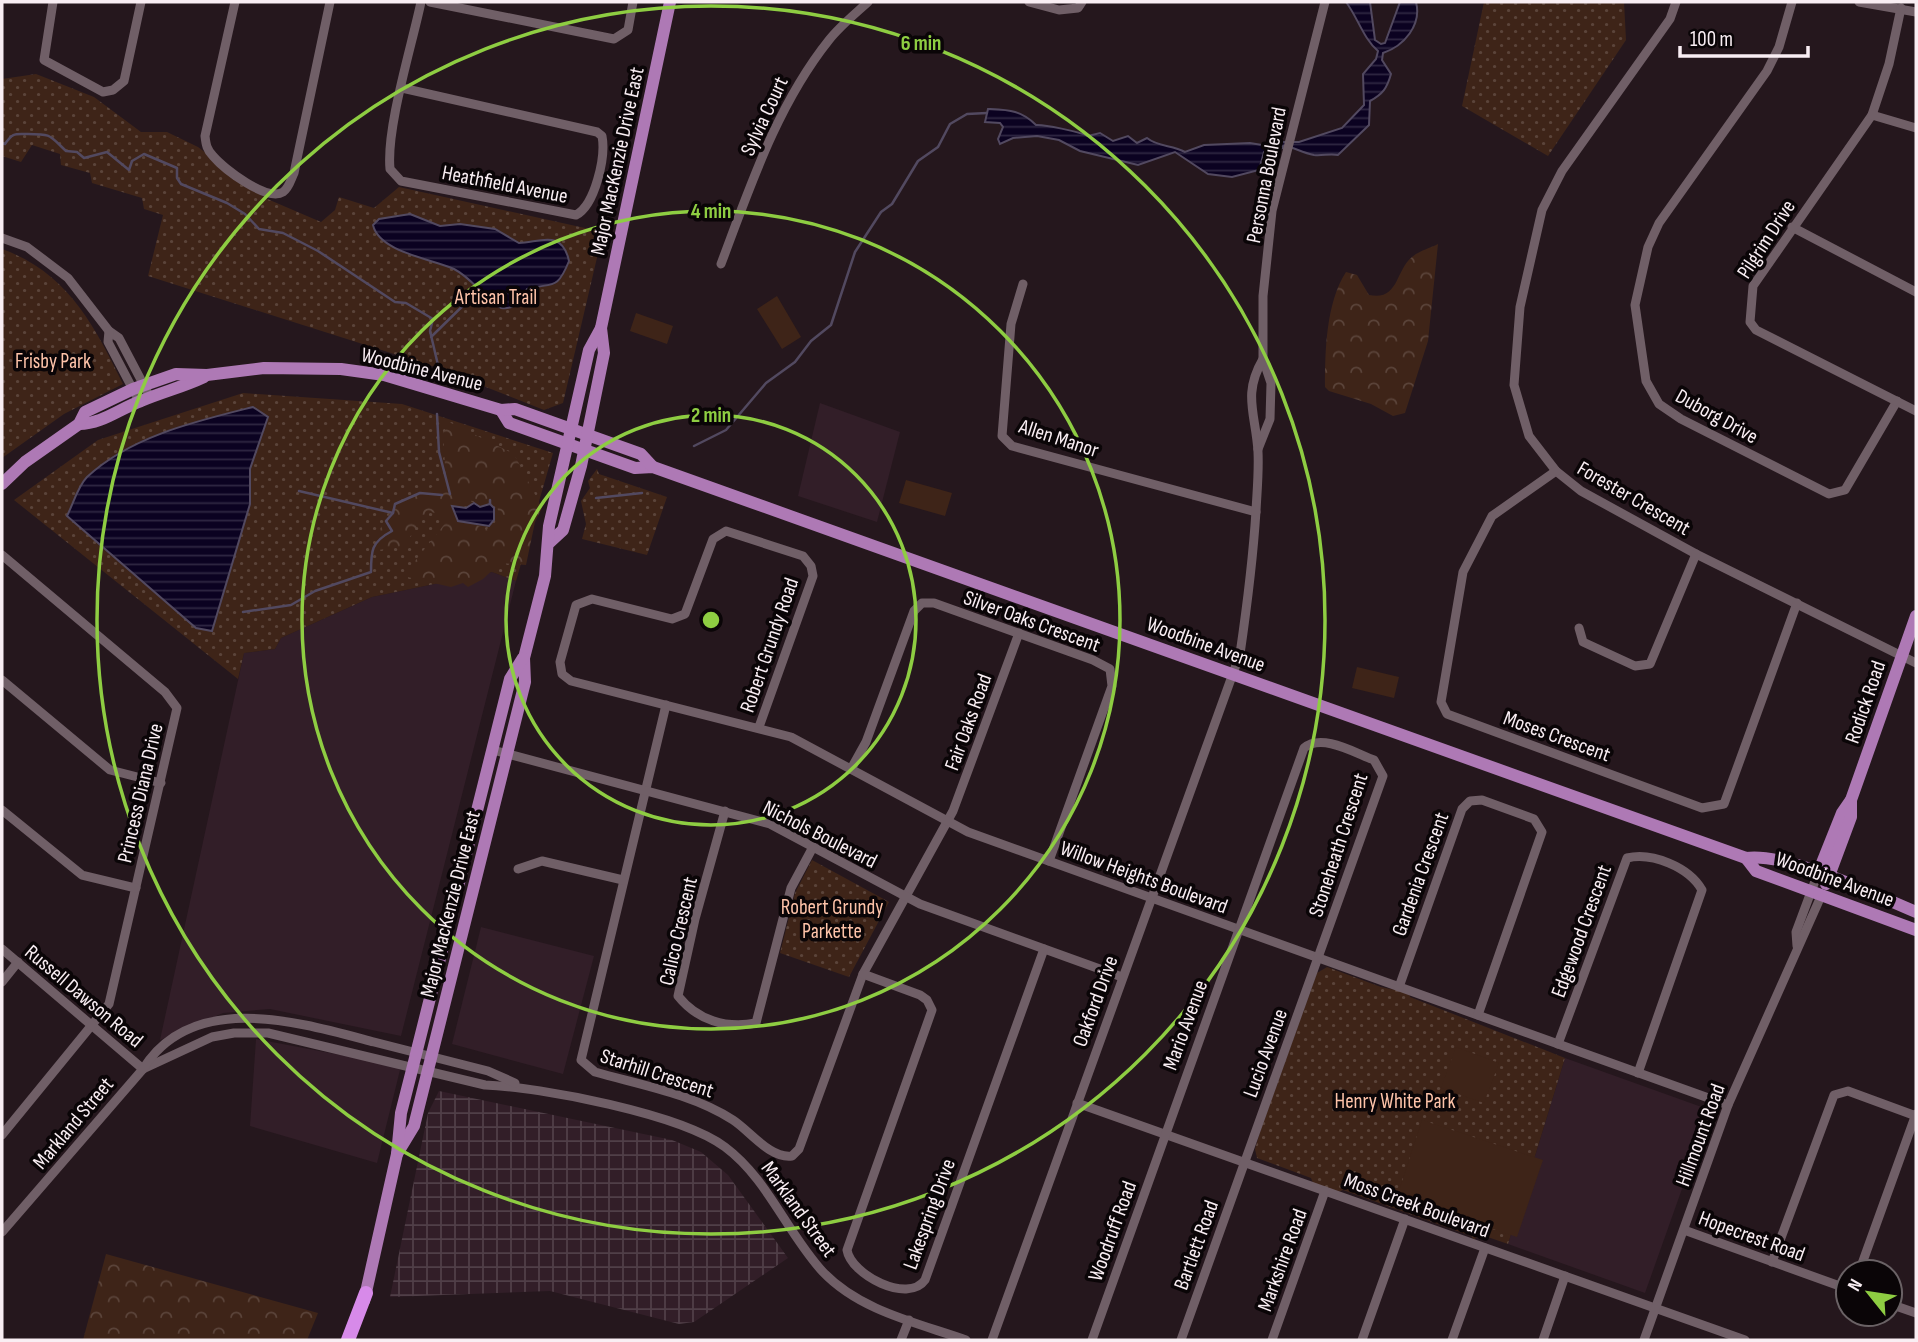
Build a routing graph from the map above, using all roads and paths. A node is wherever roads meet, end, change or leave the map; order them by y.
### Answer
1 (53, 2) edge
2 (141, 2) edge
3 (236, 2) edge
4 (330, 2) edge
5 (421, 2) edge
6 (430, 2) edge
7 (633, 2) edge
8 (670, 2) edge
9 (867, 2) edge
10 (1029, 2) edge
11 (1082, 2) edge
12 (1325, 2) edge
13 (1676, 2) edge
14 (1792, 2) edge
15 (1859, 2) edge
16 (1901, 8) junction
17 (1916, 12) edge
18 (402, 88) junction
19 (1871, 115) junction
20 (1916, 128) edge
21 (1792, 227) junction
22 (2, 238) edge
23 (721, 264) dead end
24 (1023, 284) dead end
25 (1916, 292) edge
26 (601, 328) junction
27 (1263, 359) junction
28 (141, 393) junction
29 (1897, 401) junction
30 (501, 410) junction
31 (1916, 411) edge
32 (571, 429) junction
33 (587, 435) junction
34 (568, 444) junction
35 (584, 450) junction
36 (1258, 451) junction
37 (653, 467) junction
38 (1556, 471) junction
39 (2, 484) edge
40 (1256, 512) junction
41 (550, 542) junction
42 (1696, 554) junction
43 (2, 555) edge
44 (1797, 603) junction
45 (1916, 616) edge
46 (1579, 628) dead end
47 (1019, 633) junction
48 (1902, 656) junction
49 (524, 658) junction
50 (1916, 663) edge
51 (560, 668) joint
52 (1233, 676) junction
53 (2, 680) edge
54 (666, 705) junction
55 (759, 727) junction
56 (493, 750) junction
57 (507, 755) junction
58 (851, 769) junction
59 (161, 783) junction
60 (645, 791) junction
61 (2, 810) edge
62 (725, 811) junction
63 (947, 822) junction
64 (813, 847) junction
65 (1746, 858) junction
66 (1049, 861) junction
67 (518, 869) dead end
68 (1823, 875) junction
69 (623, 880) junction
70 (136, 888) junction
71 (1817, 892) junction
72 (905, 897) junction
73 (1152, 897) junction
74 (1916, 912) edge
75 (1238, 929) junction
76 (1916, 930) edge
77 (2, 949) edge
78 (1044, 949) junction
79 (1318, 958) junction
80 (18, 962) junction
81 (863, 974) junction
82 (1122, 977) junction
83 (2, 982) edge
84 (1399, 986) junction
85 (1478, 1015) junction
86 (93, 1027) junction
87 (1558, 1044) junction
88 (416, 1053) junction
89 (432, 1056) junction
90 (413, 1066) junction
91 (143, 1069) junction
92 (428, 1070) junction
93 (1638, 1073) junction
94 (521, 1086) junction
95 (1077, 1103) junction
96 (1728, 1105) junction
97 (1916, 1115) edge
98 (1165, 1133) junction
99 (2, 1135) edge
100 (397, 1154) junction
101 (1245, 1161) junction
102 (1325, 1191) junction
103 (1405, 1219) junction
104 (1684, 1230) junction
105 (2, 1232) edge
106 (1485, 1248) junction
107 (1865, 1258) edge
108 (1772, 1262) junction
109 (1565, 1276) junction
110 (1834, 1284) edge
111 (366, 1293) junction
112 (1655, 1310) junction
113 (909, 1320) junction
114 (348, 1340) edge
115 (355, 1340) edge
116 (901, 1340) edge
117 (966, 1340) edge
118 (992, 1340) edge
119 (1092, 1340) edge
120 (1181, 1340) edge
121 (1272, 1340) edge
122 (1362, 1340) edge
123 (1452, 1340) edge
124 (1543, 1340) edge
125 (1644, 1340) edge
126 (1741, 1340) edge

1 - 2 street
3 - 4 street
5 - 18 street, Heathfield Avenue
6 - 7 street
8 - 26 main road, Major MacKenzie Drive East
9 - 23 street, Sylvia Court
10 - 11 street
12 - 27 street, Personna Boulevard
13 - 38 street, Forester Crescent
14 - 29 street, Duborg Drive
15 - 16 street
16 - 17 street
16 - 19 street, Pilgrim Drive
18 - 18 street, Heathfield Avenue
19 - 20 street
19 - 21 street, Pilgrim Drive
21 - 25 street
21 - 29 street, Pilgrim Drive
22 - 28 street
24 - 40 street, Allen Manor
26 - 32 main road, Major MacKenzie Drive East
26 - 33 main road, Major MacKenzie Drive East
27 - 36 street, Personna Boulevard
27 - 36 street, Personna Boulevard
28 - 30 main road, Woodbine Avenue
28 - 39 main road, Woodbine Avenue
29 - 31 street, Pilgrim Drive
30 - 32 main road, Woodbine Avenue
30 - 34 main road, Woodbine Avenue
32 - 33 main road, Woodbine Avenue
32 - 34 main road, Major MacKenzie Drive East
33 - 35 main road, Major MacKenzie Drive East
33 - 37 main road, Woodbine Avenue
34 - 35 main road, Woodbine Avenue
34 - 41 main road, Major MacKenzie Drive East
35 - 37 main road, Woodbine Avenue
35 - 41 main road, Major MacKenzie Drive East
36 - 40 street, Personna Boulevard
37 - 52 main road, Woodbine Avenue
38 - 42 street, Forester Crescent
38 - 44 street, Moses Crescent
40 - 52 street, Personna Boulevard
41 - 49 main road, Major MacKenzie Drive East
42 - 44 street, Forester Crescent
42 - 46 street
43 - 59 street, Princess Diana Drive
44 - 48 street, Forester Crescent
45 - 48 main road, Rodick Road
47 - 58 street, Silver Oaks Crescent
47 - 63 street, Fair Oaks Road
47 - 66 street, Silver Oaks Crescent
48 - 50 street, Forester Crescent
48 - 68 main road, Rodick Road
49 - 56 main road, Major MacKenzie Drive East
49 - 57 main road, Major MacKenzie Drive East
51 - 54 street, Willow Heights Boulevard
51 - 55 street, Robert Grundy Road
52 - 65 main road, Woodbine Avenue
52 - 73 street, Oakford Drive
53 - 59 street
54 - 55 street, Willow Heights Boulevard
54 - 60 street, Starhill Crescent
55 - 58 street, Willow Heights Boulevard
56 - 57 street, Nichols Boulevard
56 - 88 main road, Major MacKenzie Drive East
57 - 60 street, Nichols Boulevard
57 - 89 main road, Major MacKenzie Drive East
58 - 63 street, Willow Heights Boulevard
59 - 70 street, Princess Diana Drive
60 - 62 street, Nichols Boulevard
60 - 69 street, Starhill Crescent
61 - 70 street
62 - 64 street, Nichols Boulevard
62 - 64 street, Calico Crescent
63 - 66 street, Willow Heights Boulevard
63 - 72 street, Starhill Crescent
64 - 72 street, Nichols Boulevard
65 - 68 main road, Woodbine Avenue
65 - 71 main road, Woodbine Avenue
66 - 73 street, Willow Heights Boulevard
67 - 69 street
68 - 71 main road, Rodick Road
68 - 74 main road, Woodbine Avenue
69 - 81 street, Starhill Crescent
70 - 86 street, Princess Diana Drive
71 - 76 main road, Woodbine Avenue
71 - 96 street, Hillmount Road
72 - 78 street, Nichols Boulevard
72 - 81 street, Starhill Crescent
73 - 75 street, Willow Heights Boulevard
73 - 82 street, Oakford Drive
75 - 79 street, Willow Heights Boulevard
75 - 79 street, Stoneheath Crescent
75 - 98 street, Mario Avenue
77 - 80 street, Russell Dawson Road
78 - 81 street, Lakespring Drive
78 - 82 street, Nichols Boulevard
79 - 84 street, Willow Heights Boulevard
79 - 101 street, Lucio Avenue
80 - 83 street
80 - 86 street, Russell Dawson Road
82 - 95 street, Oakford Drive
84 - 85 street, Willow Heights Boulevard
84 - 85 street, Gardenia Crescent
85 - 87 street, Willow Heights Boulevard
86 - 91 street, Russell Dawson Road
86 - 99 street, Princess Diana Drive
87 - 93 street, Willow Heights Boulevard
87 - 93 street, Edgewood Crescent
88 - 89 street, Markland Street
88 - 90 main road, Major MacKenzie Drive East
88 - 91 street, Markland Street
89 - 92 main road, Major MacKenzie Drive East
89 - 94 street, Markland Street
90 - 91 street, Markland Street
90 - 92 street, Markland Street
90 - 100 main road, Major MacKenzie Drive East
91 - 105 street, Markland Street
92 - 94 street, Markland Street
92 - 100 main road, Major MacKenzie Drive East
93 - 96 street, Willow Heights Boulevard
94 - 113 street, Markland Street
95 - 98 street, Moss Creek Boulevard
95 - 118 street, Oakford Drive
96 - 104 street, Hillmount Road
97 - 107 street
97 - 108 street
98 - 101 street, Moss Creek Boulevard
98 - 119 street, Woodruff Road
100 - 111 main road, Major MacKenzie Drive East
101 - 102 street, Moss Creek Boulevard
101 - 120 street, Bartlett Road
102 - 103 street, Moss Creek Boulevard
102 - 121 street, Markshire Road
103 - 106 street, Moss Creek Boulevard
103 - 122 street
104 - 108 street, Hopecrest Road
104 - 112 street, Hillmount Road
106 - 109 street, Moss Creek Boulevard
106 - 123 street
108 - 110 street, Hopecrest Road
109 - 112 street, Moss Creek Boulevard
109 - 124 street
111 - 114 highway
111 - 115 main road, Major MacKenzie Drive East
112 - 125 street, Hillmount Road
112 - 126 street, Moss Creek Boulevard
113 - 116 street
113 - 117 street, Markland Street

